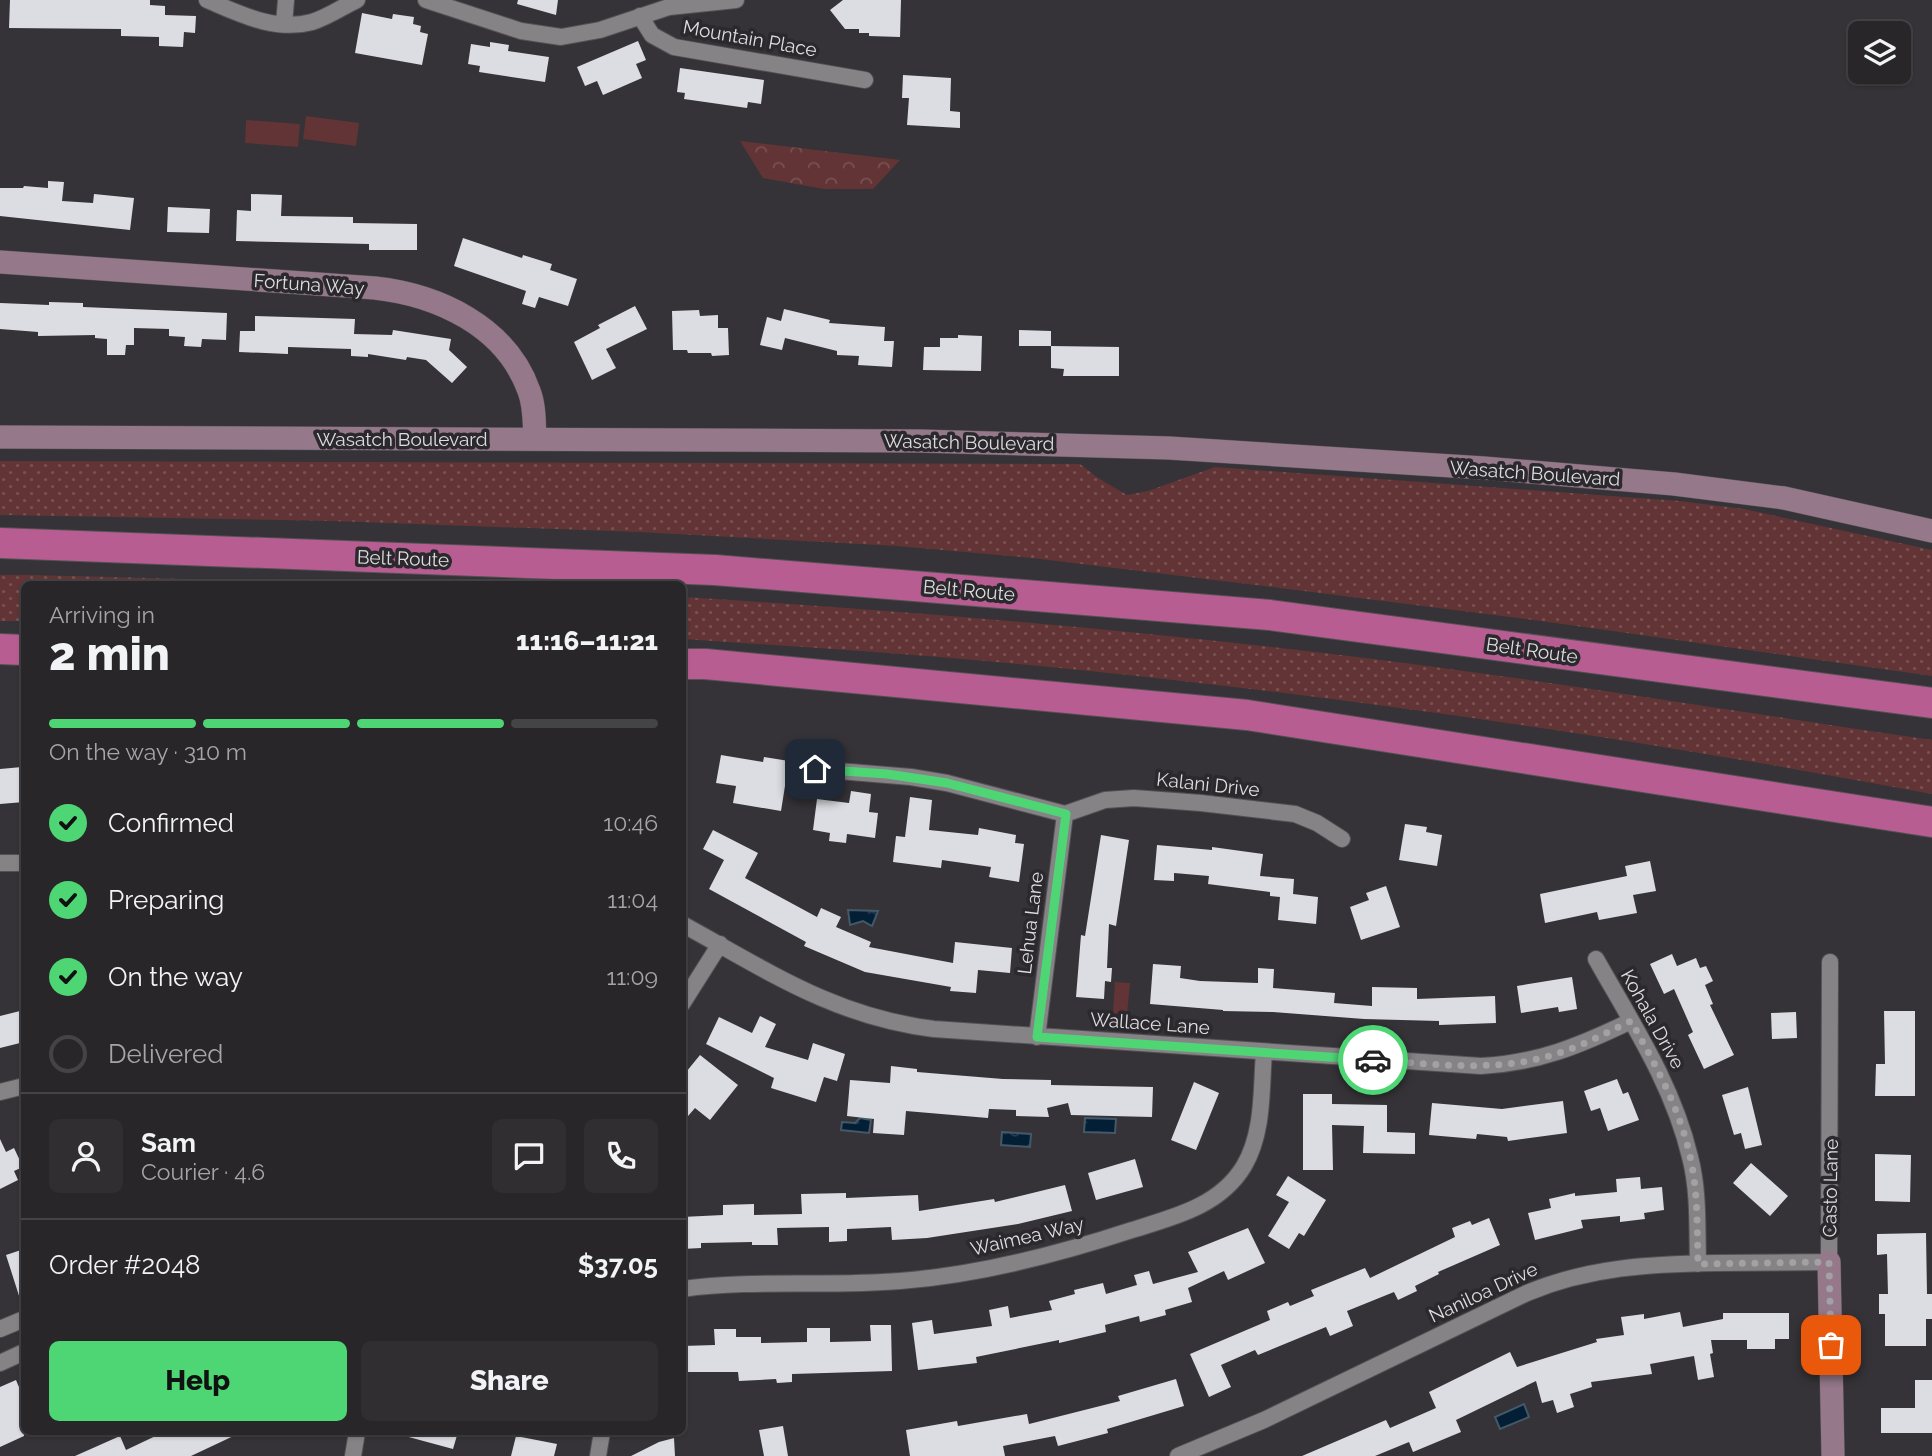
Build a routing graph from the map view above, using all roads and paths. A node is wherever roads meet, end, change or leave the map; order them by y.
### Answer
1 (207, 0) edge
2 (286, 0) edge
3 (356, 0) edge
4 (426, 0) edge
5 (736, 0) edge
6 (640, 16) junction
7 (284, 24) junction
8 (865, 80) dead end
9 (0, 262) edge
10 (0, 437) edge
11 (535, 439) junction
12 (1932, 531) edge
13 (0, 544) edge
14 (0, 649) edge
15 (21, 650) edge
16 (686, 664) edge
17 (1932, 703) edge
18 (815, 769) dead end
19 (1066, 814) junction
20 (1932, 822) edge
21 (1342, 839) dead end
22 (0, 863) edge
23 (21, 863) edge
24 (686, 926) edge
25 (720, 944) junction
26 (1597, 959) dead end
27 (1830, 962) dead end
28 (686, 998) edge
29 (1631, 1021) junction
30 (1037, 1037) junction
31 (1264, 1052) junction
32 (21, 1087) edge
33 (0, 1092) edge
34 (1829, 1262) junction
35 (1698, 1264) junction
36 (686, 1289) edge
37 (21, 1320) edge
38 (0, 1329) edge
39 (21, 1353) edge
40 (0, 1363) edge
41 (356, 1435) edge
42 (602, 1435) edge
43 (353, 1456) edge
44 (598, 1456) edge
45 (1178, 1456) edge
46 (1833, 1456) edge

1 - 7 street
2 - 7 street
3 - 7 street
4 - 6 street
5 - 6 street
6 - 8 street, Mountain Place
9 - 11 street, Fortuna Way
10 - 11 street, Wasatch Boulevard
11 - 12 street, Wasatch Boulevard
13 - 17 highway, Belt Route
14 - 15 highway
16 - 20 highway
18 - 19 street
19 - 21 street, Kalani Drive
19 - 30 street, Lehua Lane
22 - 23 street
24 - 25 street, Wallace Lane
25 - 28 street
25 - 30 street, Wallace Lane
26 - 29 street, Kohala Drive
27 - 34 street, Casto Lane
29 - 31 street, Wallace Lane
29 - 35 street, Kohala Drive
30 - 31 street, Wallace Lane
31 - 36 street, Waimea Way
32 - 33 street
34 - 35 street, Naniloa Drive
34 - 46 street, Casto Lane
35 - 45 street, Naniloa Drive
37 - 38 street
39 - 40 street
41 - 43 street
42 - 44 street

